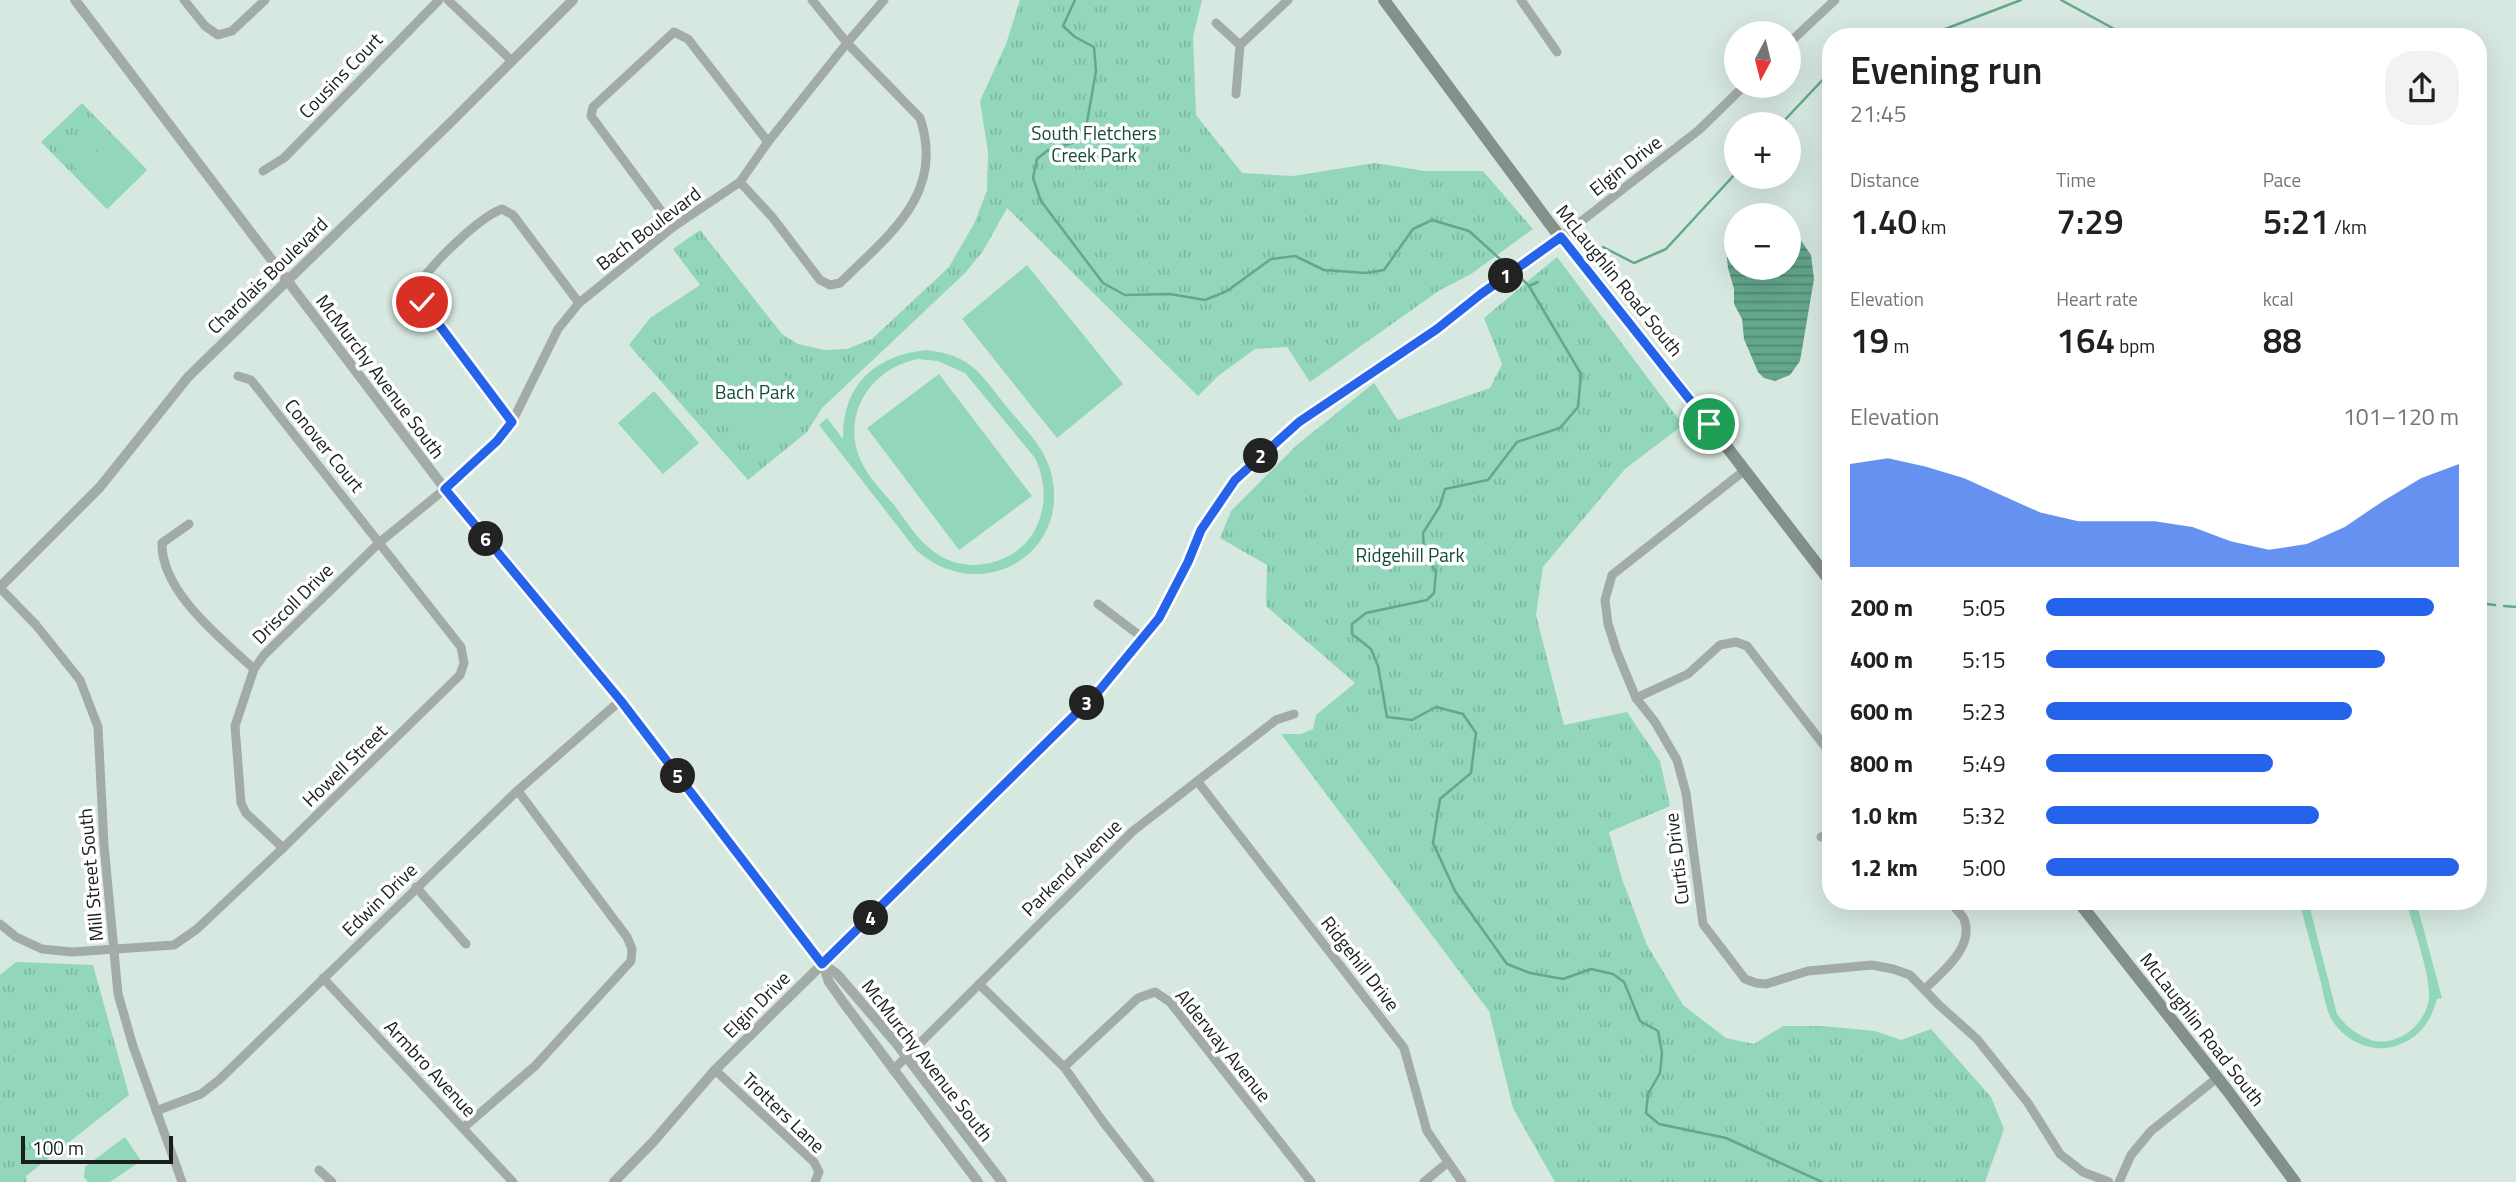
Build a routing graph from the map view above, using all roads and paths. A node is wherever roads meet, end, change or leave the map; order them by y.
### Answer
1 (75, 0) edge
2 (184, 0) edge
3 (265, 0) edge
4 (439, 0) edge
5 (448, 0) edge
6 (573, 0) edge
7 (812, 0) edge
8 (884, 0) edge
9 (1288, 0) edge
10 (1384, 0) edge
11 (1521, 0) edge
12 (1835, 0) edge
13 (1216, 23) dead end
14 (1801, 32) edge
15 (847, 43) junction
16 (1240, 45) junction
17 (1557, 52) dead end
18 (511, 60) junction
19 (1236, 94) dead end
20 (1732, 98) edge
21 (768, 142) junction
22 (263, 171) dead end
23 (740, 182) junction
24 (673, 227) junction
25 (1561, 237) junction
26 (287, 282) junction
27 (579, 303) junction
28 (238, 376) dead end
29 (512, 422) junction
30 (1745, 470) junction
31 (445, 489) junction
32 (189, 524) dead end
33 (380, 542) junction
34 (1822, 571) edge
35 (0, 587) edge
36 (1098, 604) dead end
37 (1143, 638) junction
38 (254, 668) junction
39 (1636, 698) junction
40 (621, 701) junction
41 (1294, 713) dead end
42 (1822, 743) edge
43 (1198, 782) junction
44 (518, 790) junction
45 (283, 848) junction
46 (416, 887) junction
47 (1956, 910) edge
48 (2085, 910) edge
49 (0, 924) edge
50 (466, 944) dead end
51 (114, 950) junction
52 (822, 964) junction
53 (323, 978) junction
54 (979, 984) junction
55 (1925, 989) junction
56 (906, 1056) junction
57 (1064, 1067) junction
58 (715, 1070) junction
59 (893, 1070) junction
60 (2217, 1078) junction
61 (156, 1111) junction
62 (463, 1128) junction
63 (1447, 1163) junction
64 (319, 1170) dead end
65 (1000, 1181) edge
66 (182, 1182) edge
67 (332, 1182) edge
68 (513, 1182) edge
69 (614, 1182) edge
70 (816, 1182) edge
71 (978, 1182) edge
72 (1150, 1182) edge
73 (1311, 1182) edge
74 (1424, 1182) edge
75 (1462, 1182) edge
76 (2109, 1182) edge
77 (2119, 1182) edge
78 (2295, 1182) edge

1 - 26 street, McMurchy Avenue South
2 - 3 street
4 - 22 street, Cousins Court
5 - 18 street
6 - 18 street, Charolais Boulevard
7 - 15 street
8 - 15 street, Bach Boulevard
9 - 16 street
10 - 25 main road, McLaughlin Road South
11 - 17 street
12 - 14 street
13 - 16 street
15 - 21 street, Bach Boulevard
15 - 23 street
16 - 19 street
18 - 26 street, Charolais Boulevard
20 - 25 street, Elgin Drive
21 - 23 street, Bach Boulevard
21 - 24 street
23 - 24 street, Bach Boulevard
24 - 27 street, Bach Boulevard
25 - 30 main road, McLaughlin Road South
25 - 37 street, Elgin Drive
26 - 31 street, McMurchy Avenue South
26 - 35 street, Charolais Boulevard
27 - 29 street, Bach Boulevard
27 - 29 street
28 - 33 street, Conover Court
29 - 31 street, Bach Boulevard
30 - 34 main road, McLaughlin Road South
30 - 39 street, Curtis Drive
31 - 33 street, Driscoll Drive
31 - 40 street, McMurchy Avenue South
32 - 38 street
33 - 38 street, Driscoll Drive
33 - 45 street, Howell Street
35 - 51 street, Mill Street South
36 - 37 street
37 - 52 street, Elgin Drive
38 - 45 street, Driscoll Drive
39 - 42 street
39 - 55 street, Curtis Drive
40 - 44 street, Edwin Drive
40 - 52 street, McMurchy Avenue South
41 - 43 street, Parkend Avenue
43 - 54 street, Parkend Avenue
43 - 63 street, Ridgehill Drive
44 - 46 street, Edwin Drive
44 - 62 street
45 - 51 street, Howell Street
46 - 50 street
46 - 53 street, Edwin Drive
47 - 55 street
48 - 60 main road, McLaughlin Road South
49 - 51 street, Howell Street
51 - 61 street, Mill Street South
52 - 56 street, McMurchy Avenue South
52 - 58 street, Elgin Drive
52 - 59 street, McMurchy Avenue South
53 - 61 street, Edwin Drive
53 - 62 street, Armbro Avenue
54 - 56 street, Parkend Avenue
54 - 57 street
55 - 76 street, Curtis Drive
56 - 59 street, Parkend Avenue
56 - 65 street, McMurchy Avenue South
57 - 72 street
57 - 73 street, Alderway Avenue
58 - 69 street, Elgin Drive
58 - 70 street, Trotters Lane
59 - 71 street, McMurchy Avenue South
60 - 77 street
60 - 78 main road, McLaughlin Road South
61 - 66 street, Mill Street South
62 - 68 street, Armbro Avenue
63 - 74 street
63 - 75 street, Ridgehill Drive
64 - 67 street

